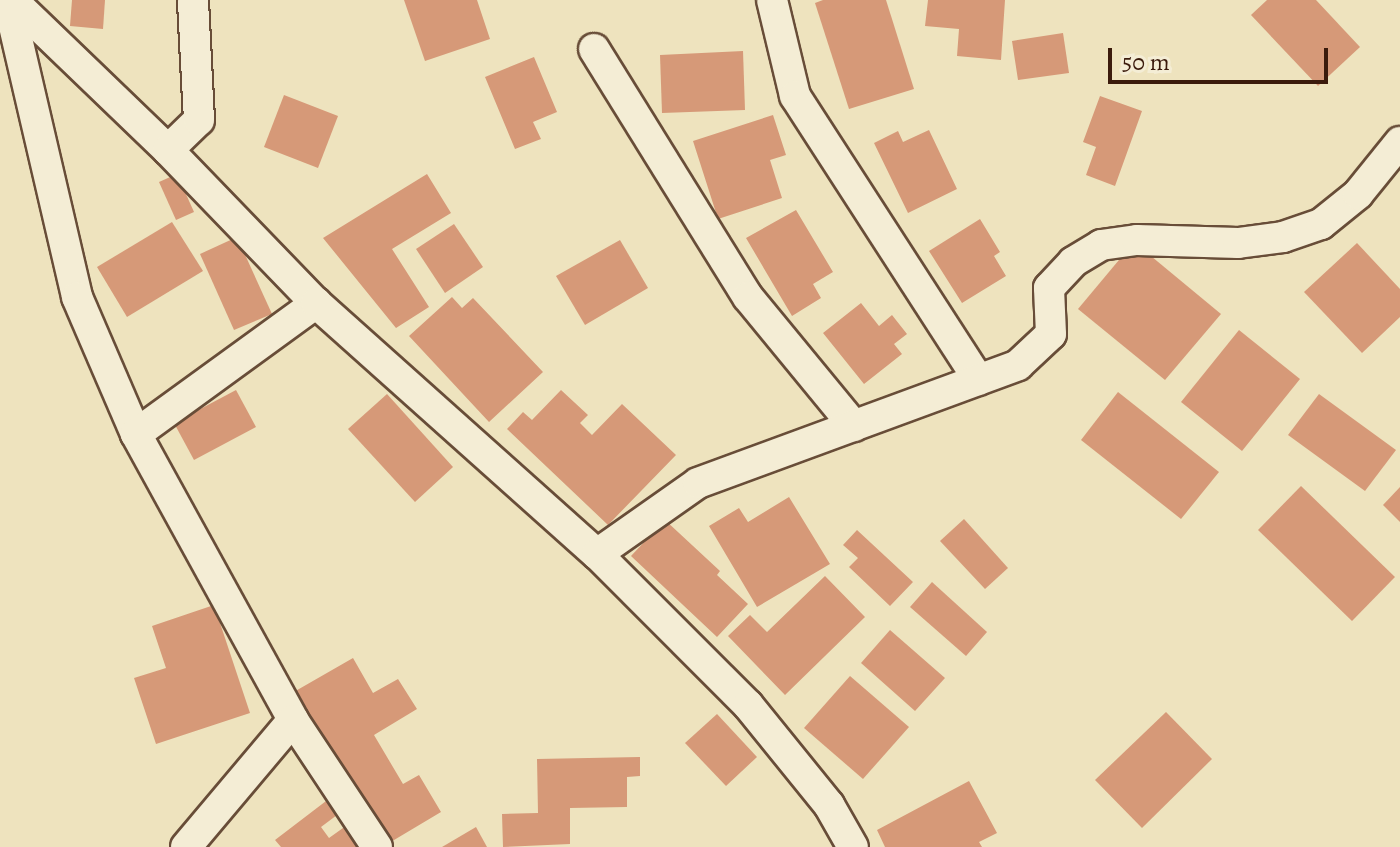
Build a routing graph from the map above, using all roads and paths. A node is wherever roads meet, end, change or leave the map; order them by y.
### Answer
1 (10, 0) edge
2 (193, 0) edge
3 (772, 0) edge
4 (594, 49) dead end
5 (1400, 142) edge
6 (168, 150) junction
7 (316, 303) junction
8 (979, 380) junction
9 (854, 426) junction
10 (136, 434) junction
11 (597, 554) junction
12 (293, 720) junction
13 (186, 847) edge
14 (377, 847) edge
15 (853, 847) edge

1 - 6 street
1 - 10 street
2 - 6 street
3 - 8 street
4 - 9 street
5 - 8 street
6 - 7 street
7 - 10 street
7 - 11 street
8 - 9 street
9 - 11 street
10 - 12 street
11 - 15 street
12 - 13 street
12 - 14 street

